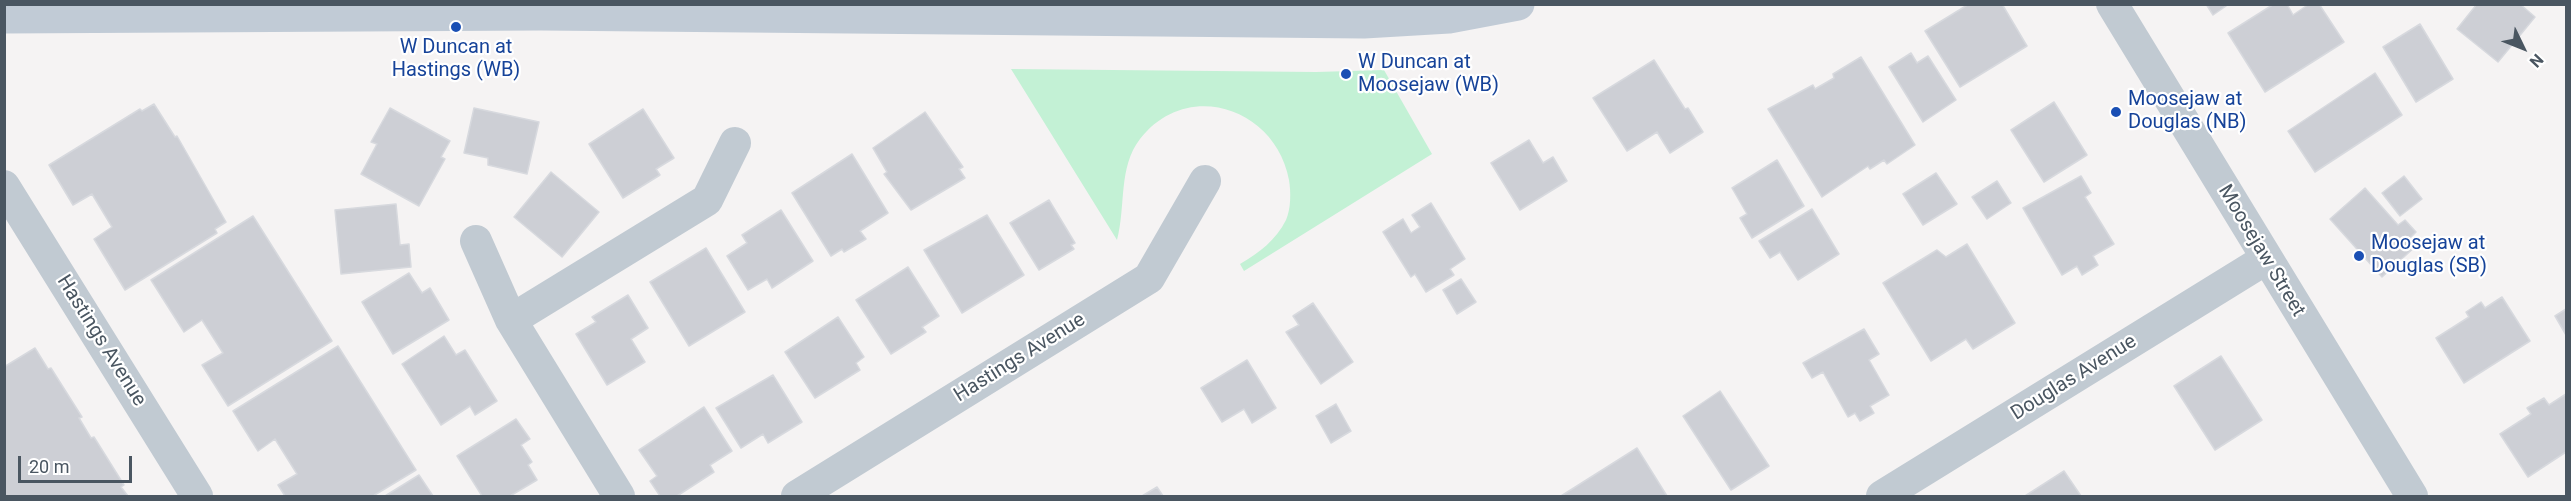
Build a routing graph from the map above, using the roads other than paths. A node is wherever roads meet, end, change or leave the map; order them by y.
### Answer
1 (1518, 4) edge
2 (2112, 4) edge
3 (4, 17) edge
4 (735, 143) dead end
5 (1205, 181) dead end
6 (4, 186) edge
7 (476, 240) dead end
8 (2266, 258) junction
9 (511, 320) junction
10 (197, 496) edge
11 (619, 496) edge
12 (797, 496) edge
13 (1882, 496) edge
14 (2412, 496) edge

1 - 3 street
2 - 8 street, Moosejaw Street
4 - 9 street
5 - 12 street, Hastings Avenue
6 - 10 street, Hastings Avenue
7 - 9 street
8 - 13 street, Douglas Avenue
8 - 14 street, Moosejaw Street
9 - 11 street

